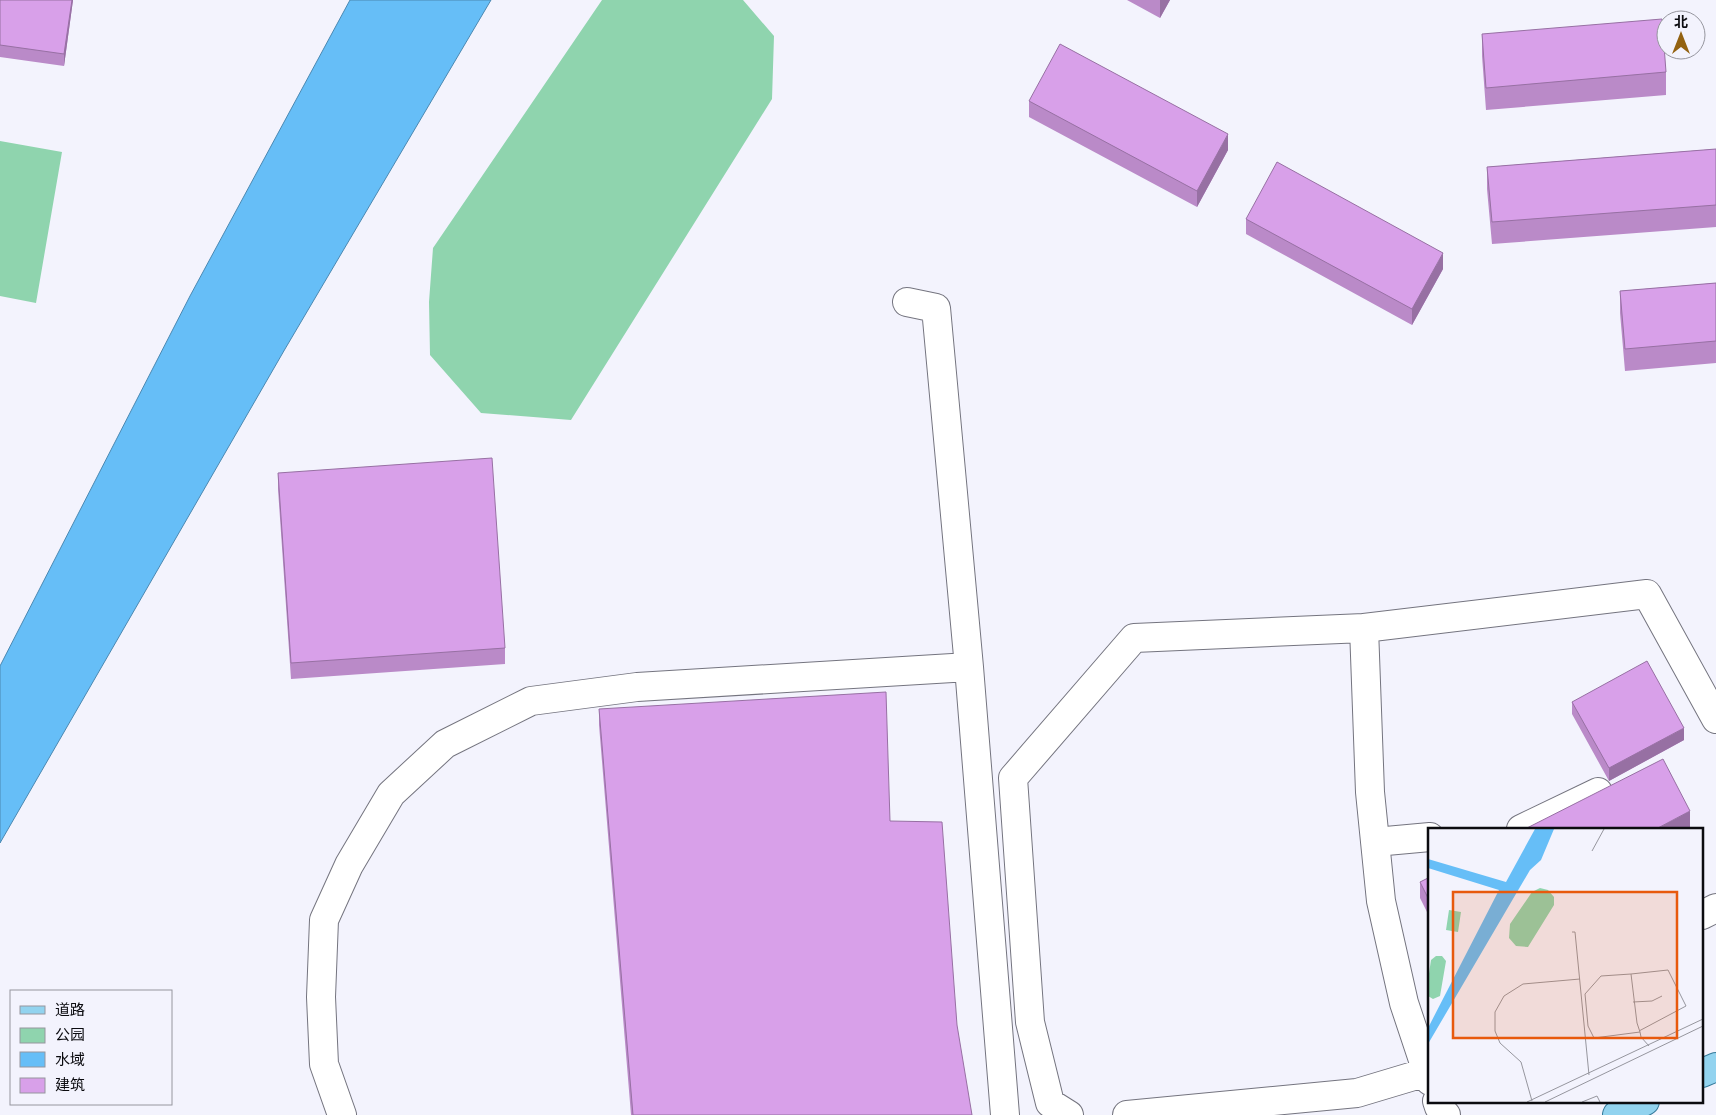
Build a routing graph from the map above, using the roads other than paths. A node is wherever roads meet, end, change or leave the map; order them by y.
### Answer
1 (907, 302) dead end
2 (1364, 628) junction
3 (969, 667) junction
4 (1716, 719) edge
5 (1598, 792) edge
6 (1523, 828) edge
7 (1428, 837) edge
8 (1375, 842) junction
9 (1716, 908) edge
10 (1704, 914) edge
11 (1716, 1066) edge
12 (1428, 1069) edge
13 (1704, 1072) edge
14 (1437, 1102) edge
15 (1643, 1102) edge
16 (342, 1115) edge
17 (1005, 1115) edge
18 (1068, 1115) edge
19 (1127, 1115) edge
20 (1446, 1115) edge
21 (1617, 1115) edge

1 - 3 street
2 - 4 street
2 - 8 street
2 - 18 street
3 - 16 street
3 - 17 street
5 - 6 street
7 - 8 street
8 - 12 street
9 - 10 street
11 - 13 main road
12 - 19 street
14 - 20 street
15 - 21 main road

